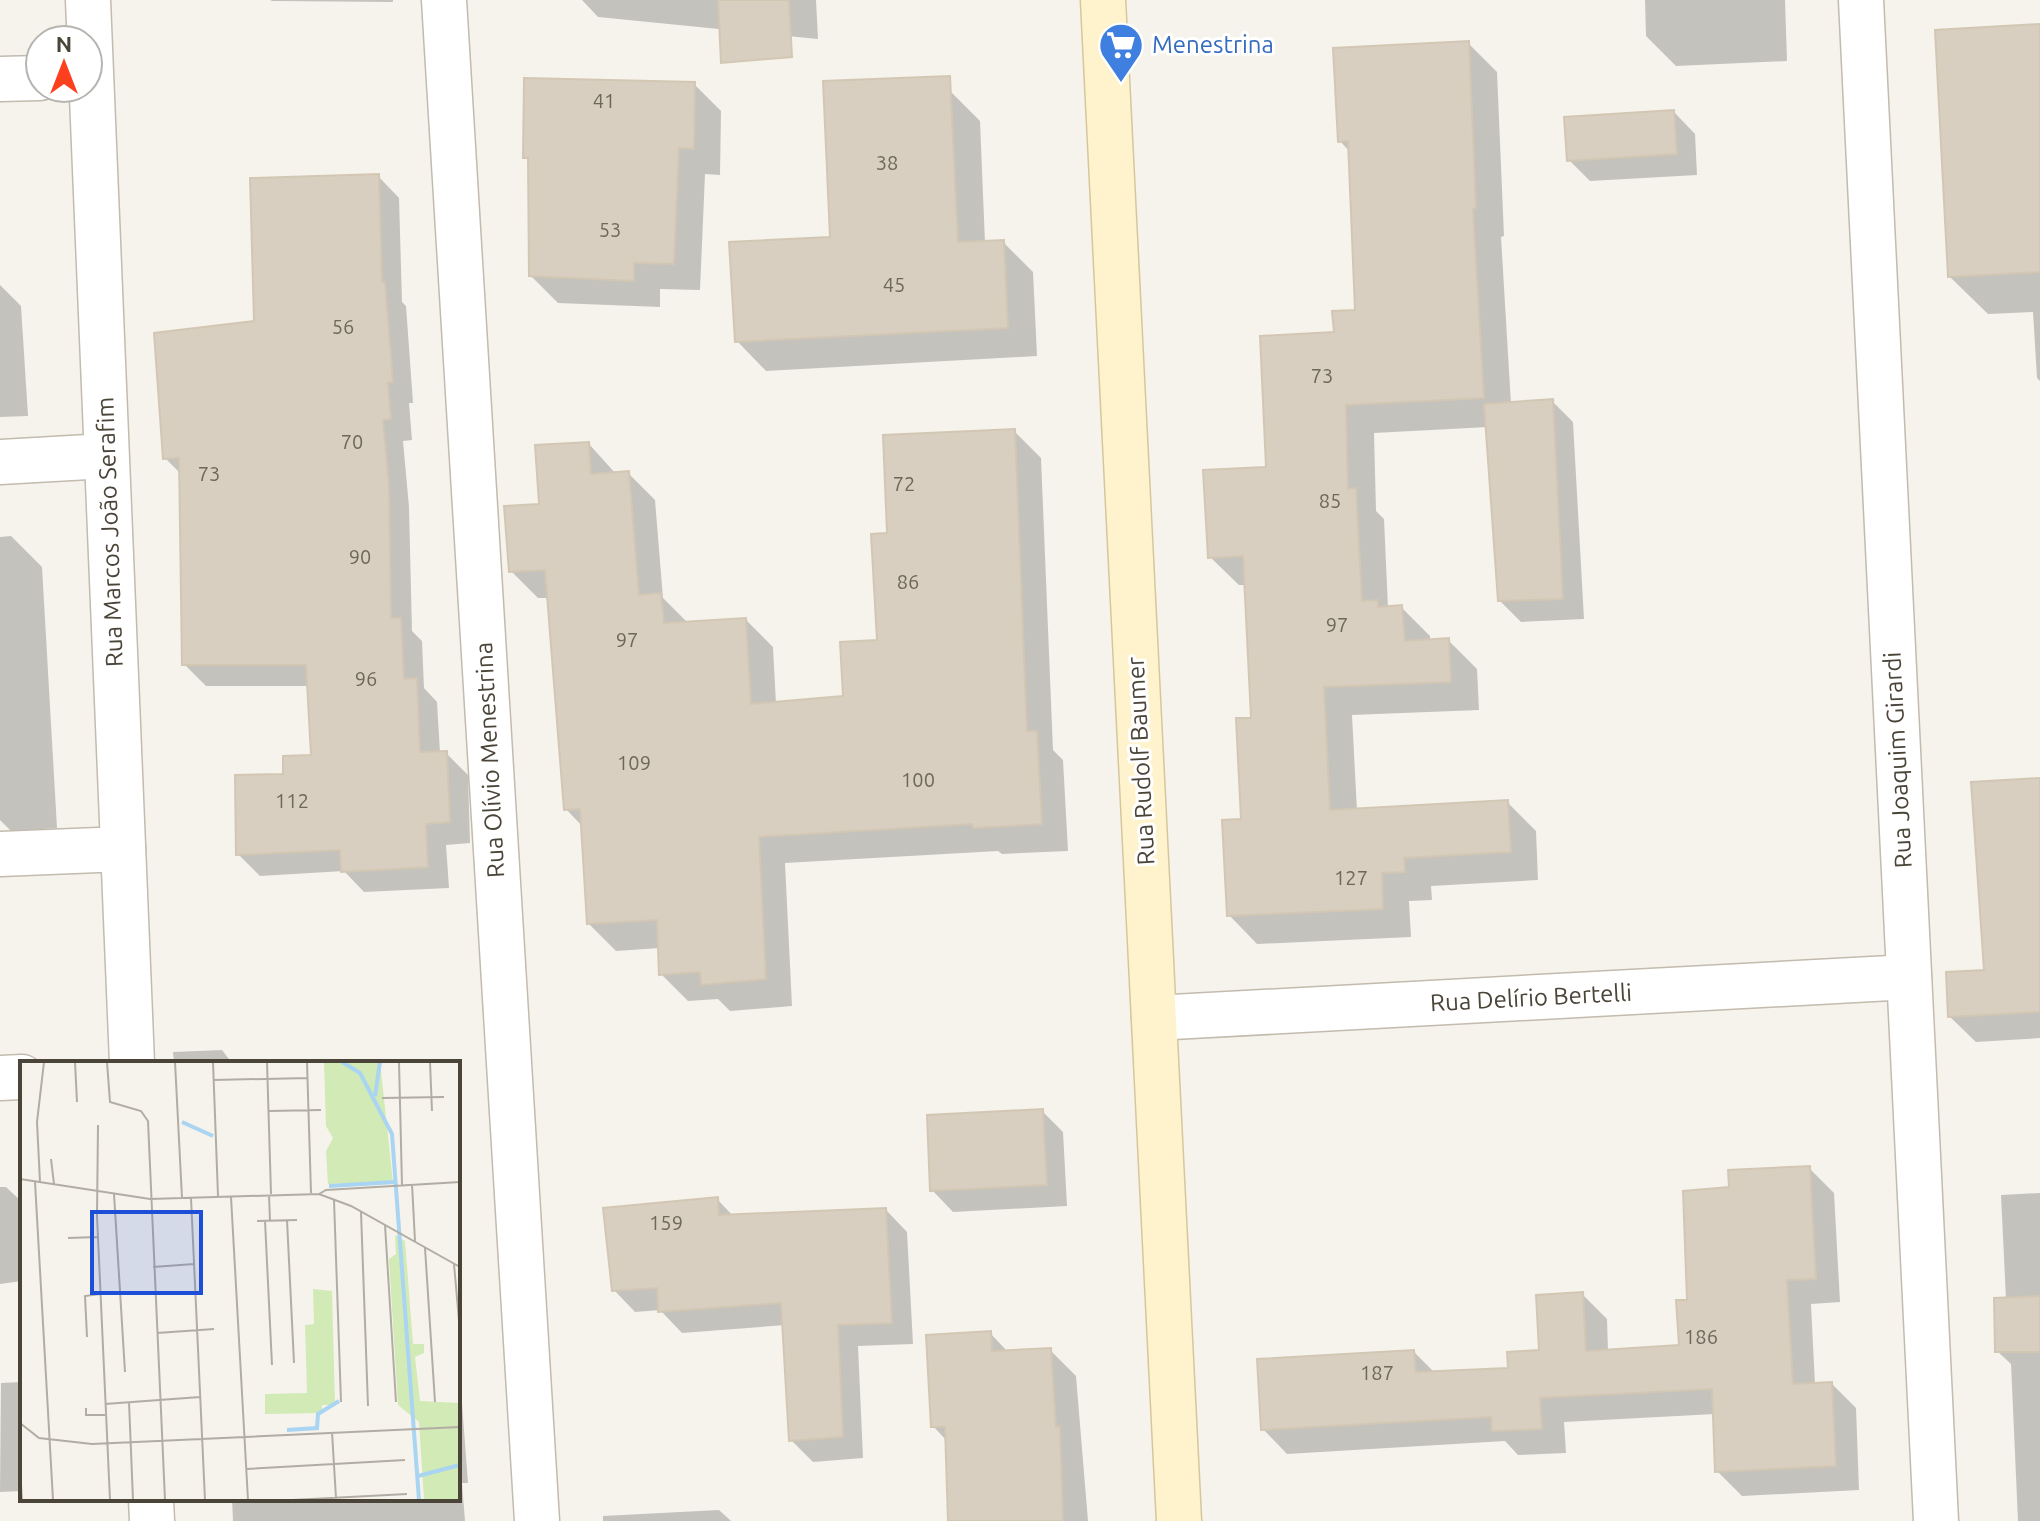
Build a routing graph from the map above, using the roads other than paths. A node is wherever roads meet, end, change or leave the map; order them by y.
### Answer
1 (88, 0) edge
2 (444, 0) edge
3 (1103, 0) edge
4 (1861, 0) edge
5 (88, 24) edge
6 (24, 78) edge
7 (0, 79) edge
8 (90, 104) edge
9 (106, 456) junction
10 (0, 462) edge
11 (123, 849) junction
12 (0, 854) edge
13 (1909, 977) junction
14 (1154, 1018) junction
15 (132, 1061) edge
16 (20, 1077) edge
17 (0, 1078) edge
18 (151, 1501) edge
19 (152, 1521) edge
20 (537, 1521) edge
21 (1179, 1521) edge
22 (1936, 1521) edge

1 - 5 street, Rua Marcos João Serafim
2 - 20 street, Rua Olívio Menestrina
3 - 14 street, Rua Rudolf Baumer
4 - 13 street, Rua Joaquim Girardi
6 - 7 street
8 - 9 street, Rua Marcos João Serafim
9 - 10 street
9 - 11 street, Rua Marcos João Serafim
11 - 12 street
11 - 15 street, Rua Marcos João Serafim
13 - 14 street, Rua Delírio Bertelli
13 - 22 street, Rua Joaquim Girardi
14 - 21 street, Rua Rudolf Baumer
16 - 17 street
18 - 19 street

